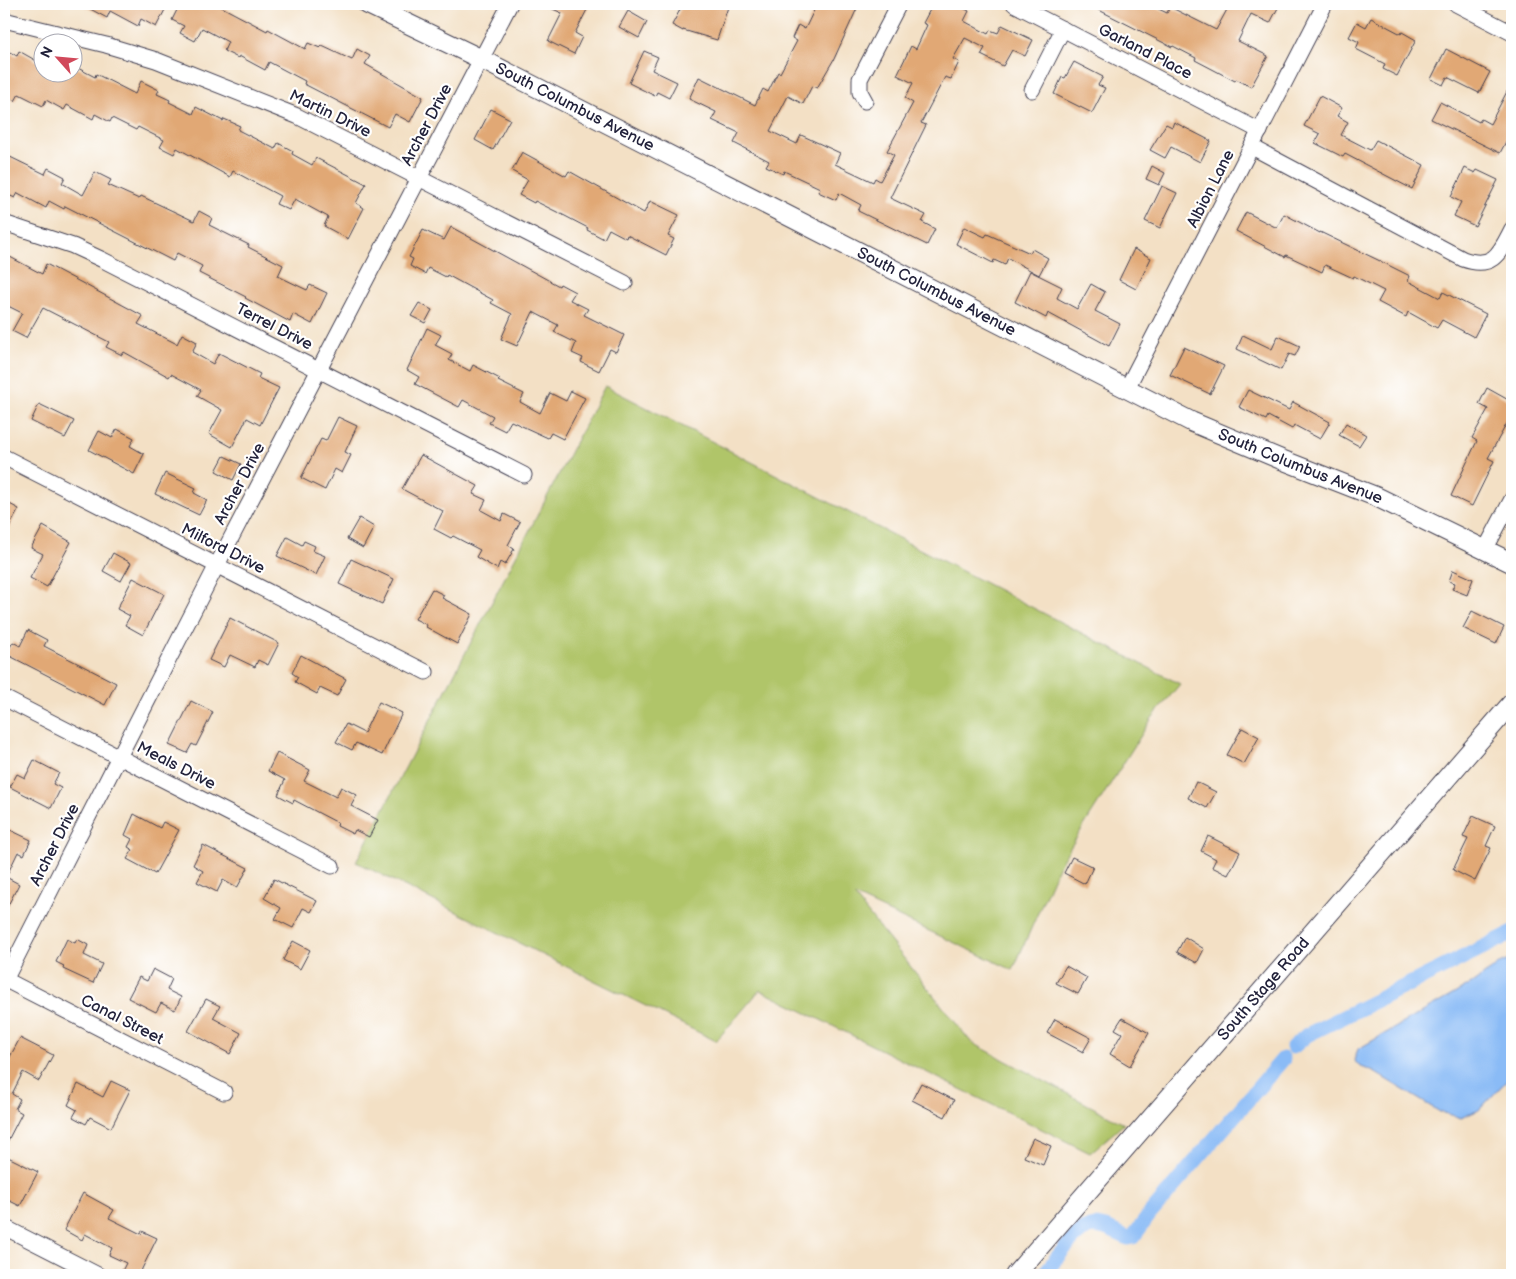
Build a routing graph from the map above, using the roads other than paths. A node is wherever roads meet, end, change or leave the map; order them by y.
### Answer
1 (367, 4) edge
2 (510, 4) edge
3 (900, 4) edge
4 (1014, 4) edge
5 (1325, 4) edge
6 (1456, 4) edge
7 (4, 20) edge
8 (1063, 29) junction
9 (1512, 33) edge
10 (481, 59) junction
11 (1032, 90) dead end
12 (865, 102) dead end
13 (1260, 131) junction
14 (1252, 147) junction
15 (419, 177) junction
16 (4, 223) edge
17 (1512, 229) edge
18 (625, 283) dead end
19 (320, 370) junction
20 (1126, 390) junction
21 (4, 457) edge
22 (524, 475) dead end
23 (1512, 499) edge
24 (1486, 550) junction
25 (1512, 563) edge
26 (218, 565) junction
27 (426, 672) dead end
28 (4, 698) edge
29 (1512, 703) edge
30 (120, 757) junction
31 (332, 866) dead end
32 (4, 980) edge
33 (224, 1092) dead end
34 (4, 1227) edge
35 (98, 1275) edge
36 (1015, 1275) edge

1 - 10 main road, South Columbus Avenue
2 - 10 street, Archer Drive
3 - 12 street
4 - 8 street, Garland Place
5 - 13 street, Albion Lane
6 - 9 street
7 - 15 street, Martin Drive
8 - 11 street
8 - 13 street, Garland Place
10 - 15 street, Archer Drive
10 - 20 main road, South Columbus Avenue
13 - 14 street, Albion Lane
14 - 17 street
14 - 20 street, Albion Lane
15 - 18 street, Martin Drive
15 - 19 street, Archer Drive
16 - 19 street, Terrel Drive
19 - 22 street, Terrel Drive
19 - 26 street, Archer Drive
20 - 24 main road, South Columbus Avenue
21 - 26 street, Milford Drive
23 - 24 street
24 - 25 main road, South Columbus Avenue
26 - 27 street, Milford Drive
26 - 30 street, Archer Drive
28 - 30 street, Meals Drive
29 - 36 main road, South Stage Road
30 - 31 street, Meals Drive
30 - 32 street, Archer Drive
32 - 33 street, Canal Street
34 - 35 street

